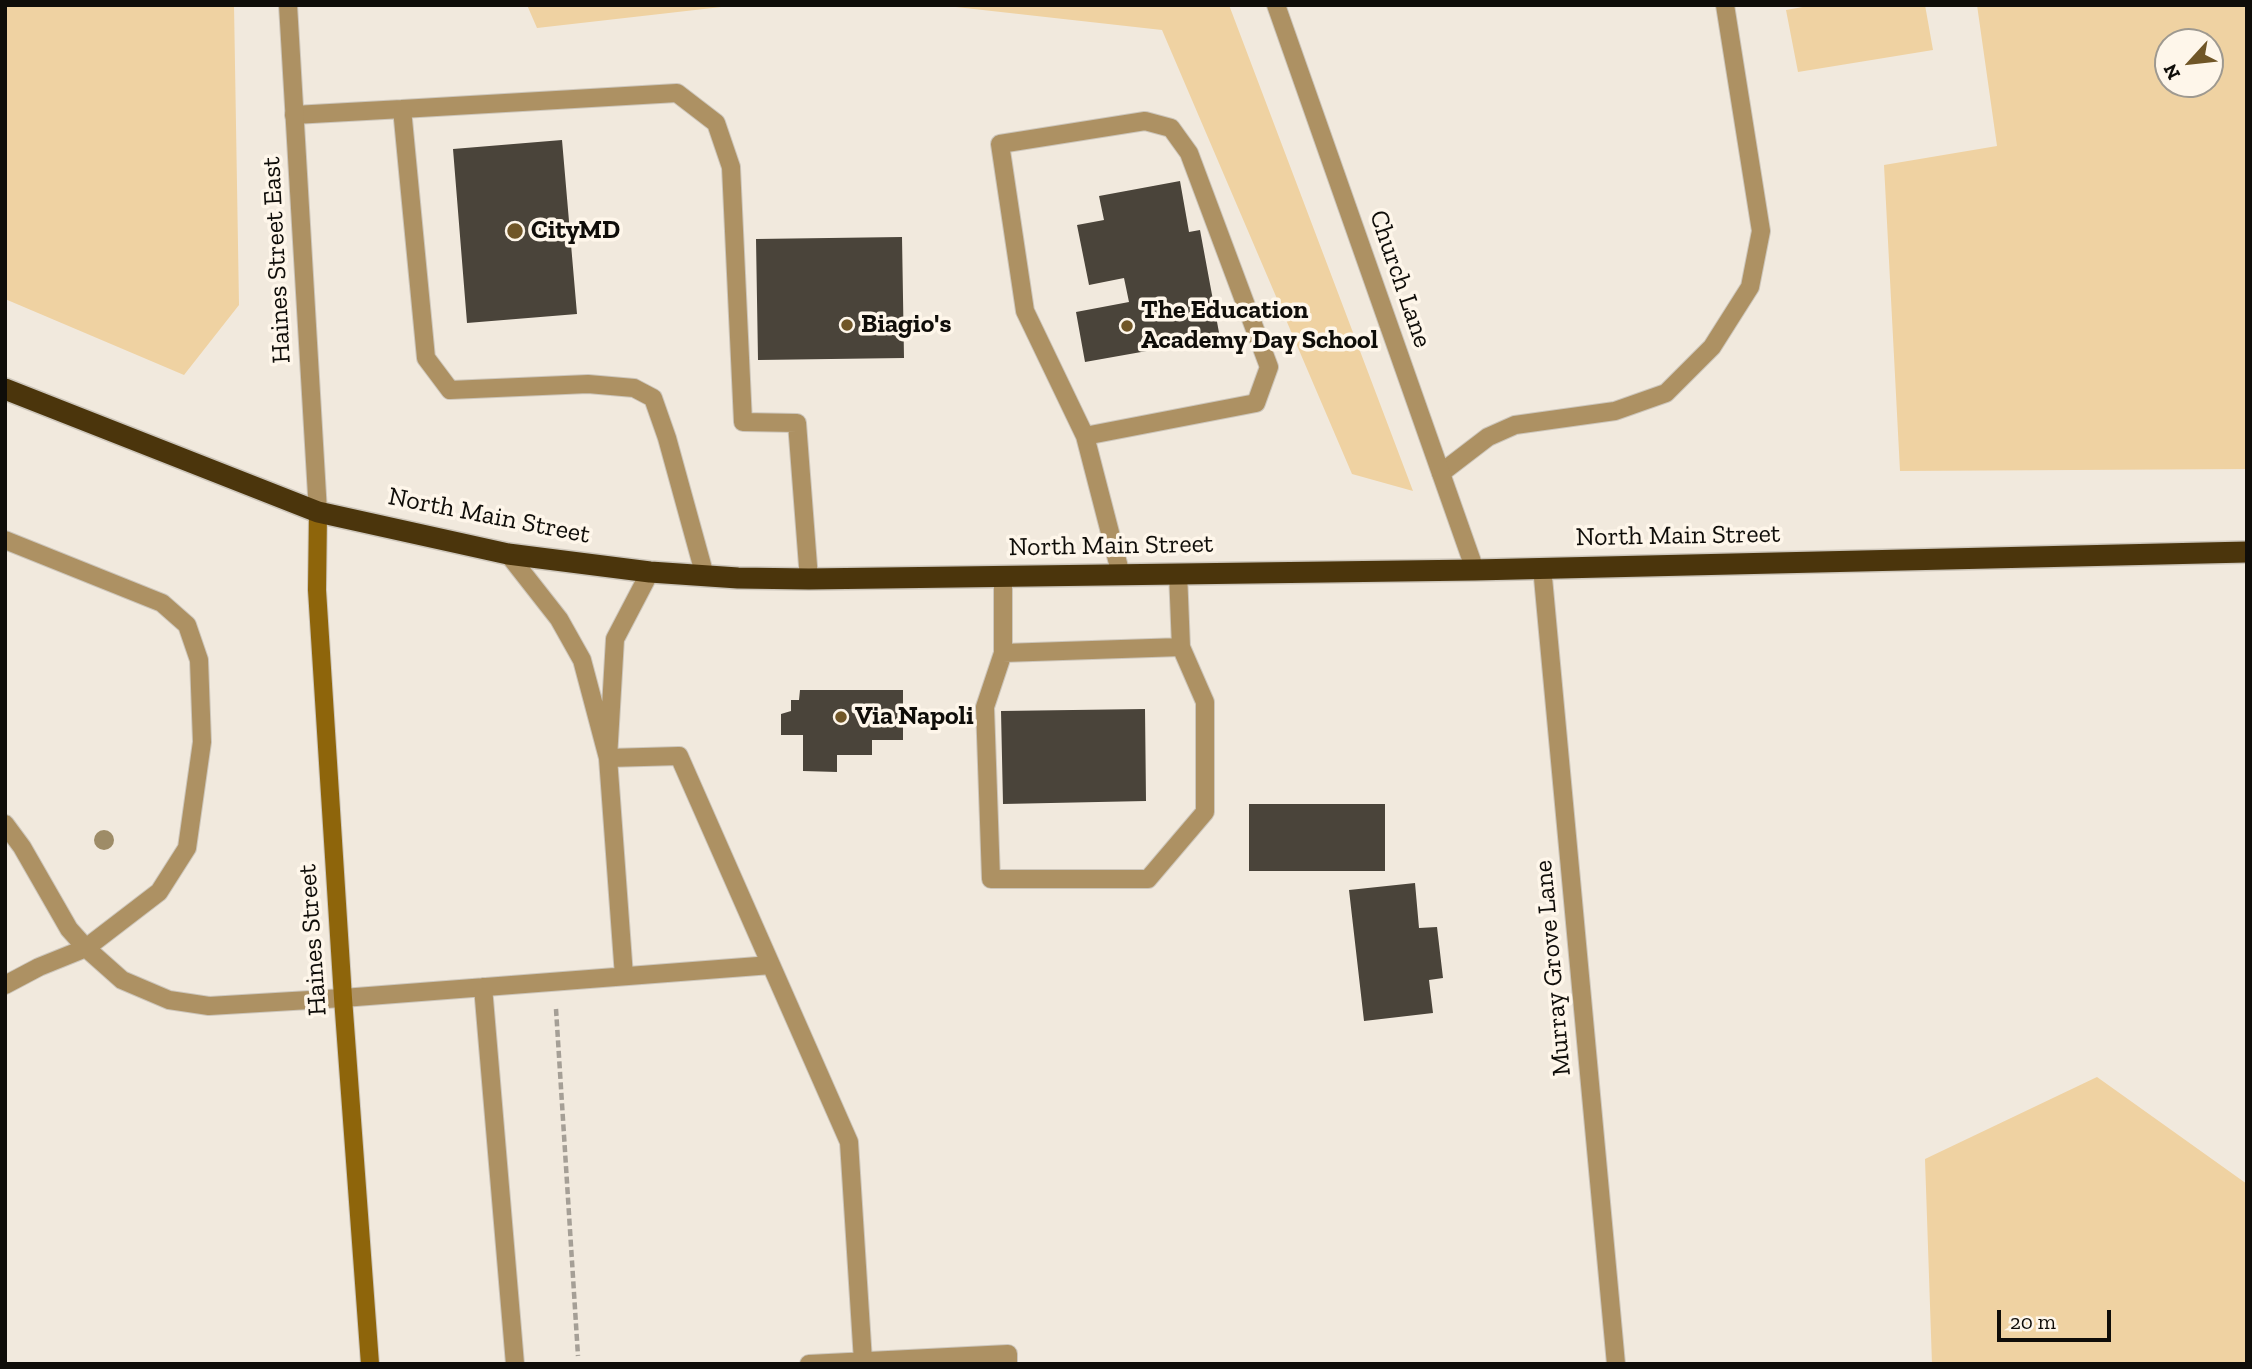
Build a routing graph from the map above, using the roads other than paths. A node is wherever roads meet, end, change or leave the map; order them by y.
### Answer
1 (288, 5) edge
2 (1276, 5) edge
3 (1724, 5) edge
4 (402, 109) junction
5 (294, 115) junction
6 (5, 389) edge
7 (1085, 436) junction
8 (1441, 473) junction
9 (318, 512) junction
10 (5, 540) edge
11 (2247, 552) edge
12 (508, 554) junction
13 (1542, 567) junction
14 (1475, 569) junction
15 (650, 572) junction
16 (1178, 573) junction
17 (1121, 575) junction
18 (705, 576) junction
19 (1003, 576) junction
20 (809, 579) junction
21 (1181, 647) junction
22 (1003, 653) junction
23 (608, 758) junction
24 (5, 824) edge
25 (86, 948) junction
26 (771, 965) junction
27 (624, 976) junction
28 (5, 985) edge
29 (483, 987) junction
30 (343, 998) junction
31 (863, 1361) junction
32 (370, 1364) edge
33 (515, 1364) edge
34 (809, 1364) edge
35 (1008, 1364) edge
36 (1616, 1364) edge

1 - 5 street, Haines Street East
2 - 8 street, Church Lane
3 - 8 street
4 - 5 street
4 - 18 street
4 - 20 street
5 - 9 street, Haines Street East
6 - 9 highway, North Main Street
7 - 7 street
7 - 17 street
8 - 14 street, Church Lane
9 - 12 highway, North Main Street
9 - 30 street, Haines Street
10 - 25 street
11 - 13 highway, North Main Street
12 - 15 highway, North Main Street
12 - 23 street
13 - 14 highway, North Main Street
13 - 36 street, Murray Grove Lane
14 - 16 highway, North Main Street
15 - 18 highway, North Main Street
15 - 23 street
16 - 17 highway, North Main Street
16 - 21 street
17 - 19 highway, North Main Street
18 - 20 highway, North Main Street
19 - 20 highway, North Main Street
19 - 22 street
21 - 22 street
21 - 22 street
23 - 26 street
23 - 27 street
24 - 25 street
25 - 28 street
25 - 30 street
26 - 27 street
26 - 31 street
27 - 29 street
29 - 30 street
29 - 33 street
30 - 32 street, Haines Street
31 - 34 street
31 - 35 street

